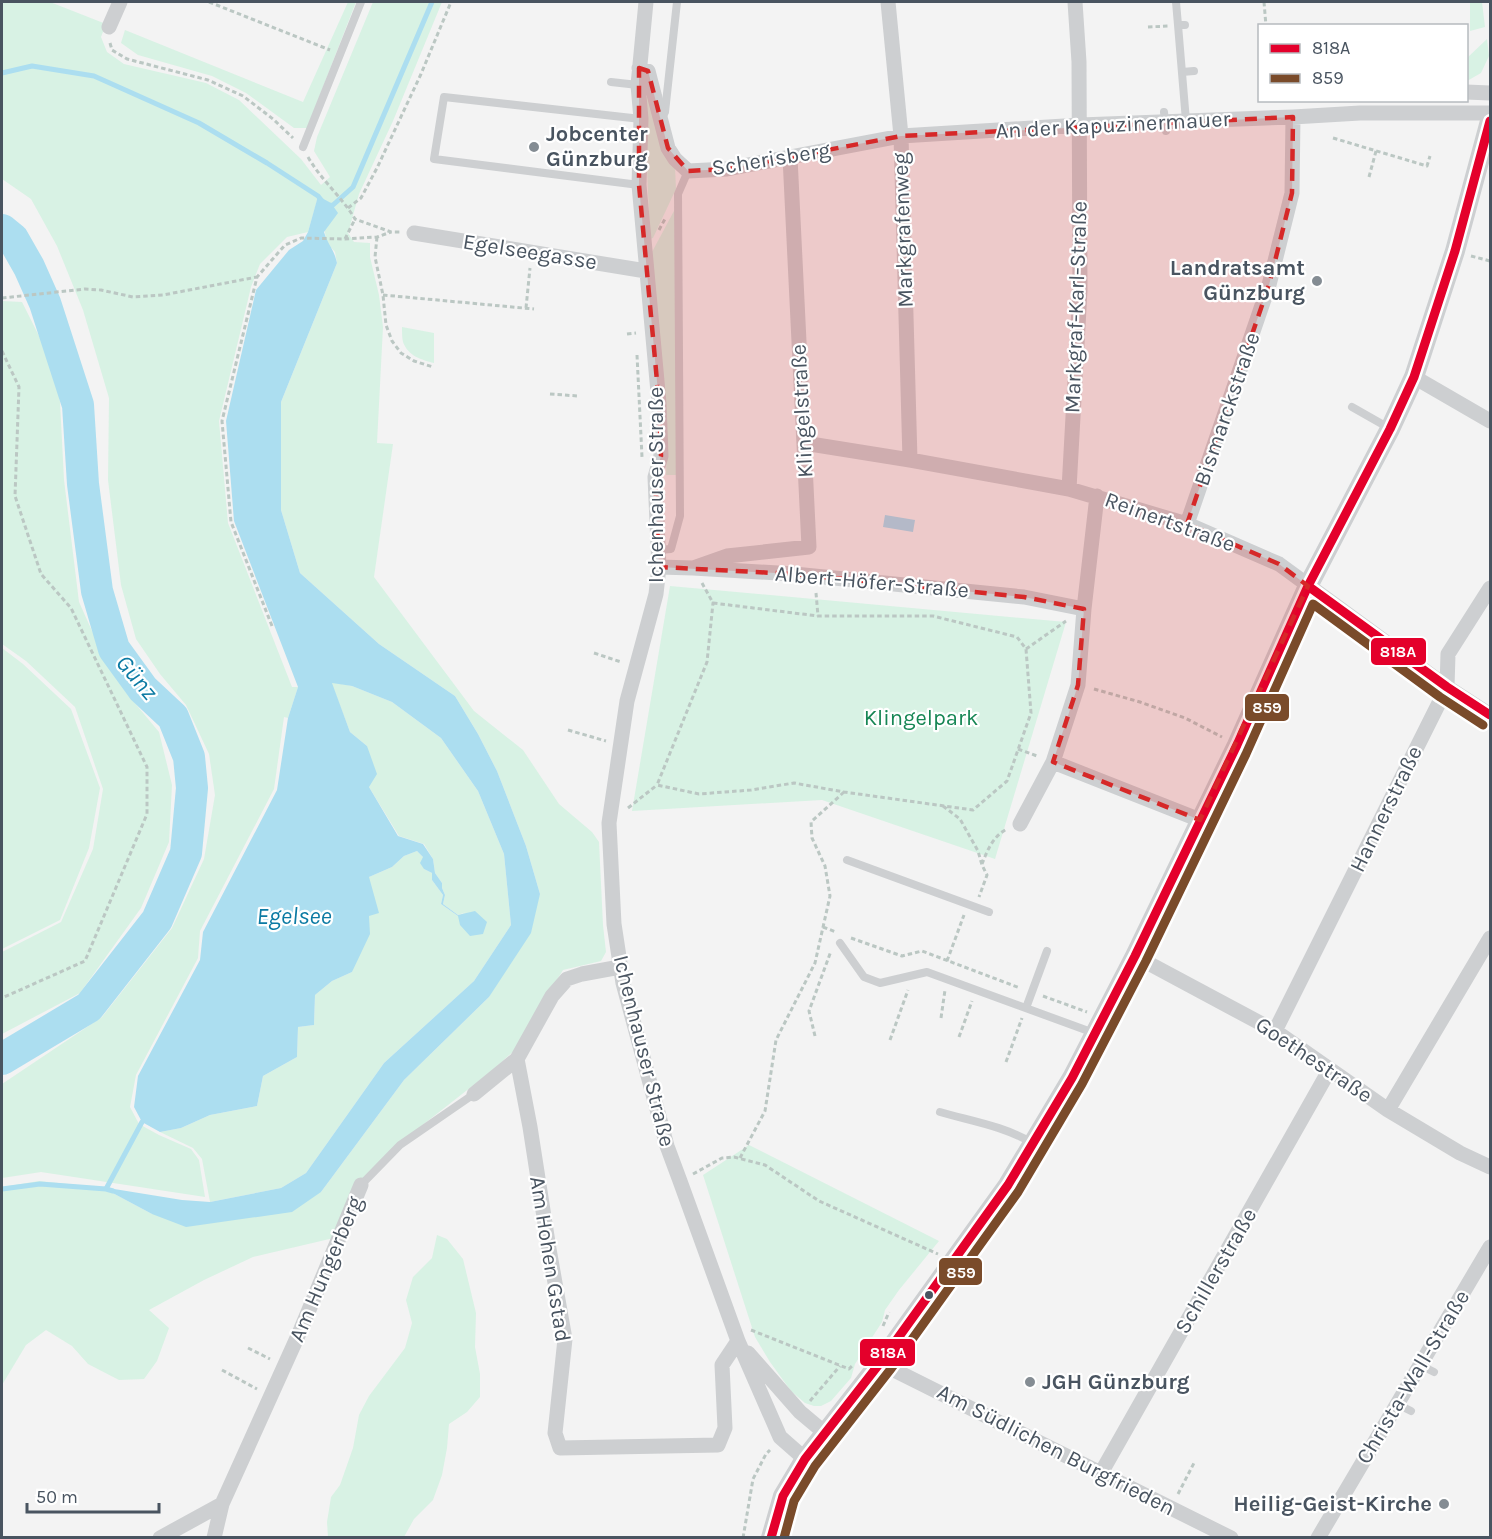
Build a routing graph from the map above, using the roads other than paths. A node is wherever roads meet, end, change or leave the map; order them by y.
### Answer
1 (120, 2) edge
2 (361, 2) edge
3 (646, 2) edge
4 (677, 2) edge
5 (888, 2) edge
6 (1075, 2) edge
7 (1176, 2) edge
8 (109, 27) road end
9 (639, 68) junction
10 (1194, 71) dead end
11 (1182, 72) junction
12 (611, 82) dead end
13 (638, 85) junction
14 (1468, 92) edge
15 (1491, 93) edge
16 (1388, 102) edge
17 (1360, 113) junction
18 (1491, 113) edge
19 (1293, 117) junction
20 (641, 119) junction
21 (662, 120) junction
22 (1185, 121) junction
23 (1491, 121) edge
24 (1080, 125) junction
25 (901, 136) junction
26 (303, 147) road end
27 (790, 157) junction
28 (688, 171) junction
29 (639, 185) junction
30 (414, 233) road end
31 (646, 271) junction
32 (1414, 376) junction
33 (1352, 407) dead end
34 (1491, 421) edge
35 (1390, 429) junction
36 (804, 443) junction
37 (910, 459) junction
38 (1069, 489) junction
39 (1097, 496) junction
40 (1187, 524) junction
41 (658, 550) junction
42 (659, 567) junction
43 (693, 568) junction
44 (1308, 586) junction
45 (1491, 588) edge
46 (1084, 609) junction
47 (1447, 687) junction
48 (1491, 715) edge
49 (1053, 762) junction
50 (1200, 820) junction
51 (1020, 824) road end
52 (847, 860) dead end
53 (989, 912) dead end
54 (1491, 938) edge
55 (837, 942) road end
56 (1047, 951) dead end
57 (1135, 956) junction
58 (620, 968) junction
59 (1026, 1008) junction
60 (1275, 1031) junction
61 (1095, 1034) junction
62 (517, 1059) junction
63 (1330, 1070) junction
64 (474, 1094) joint
65 (1388, 1110) junction
66 (940, 1112) dead end
67 (1033, 1144) junction
68 (1491, 1167) edge
69 (362, 1185) joint
70 (1491, 1247) edge
71 (738, 1341) junction
72 (880, 1363) junction
73 (1420, 1365) junction
74 (1434, 1372) dead end
75 (1397, 1404) junction
76 (1411, 1411) dead end
77 (825, 1433) junction
78 (805, 1459) junction
79 (1101, 1473) junction
80 (222, 1504) junction
81 (160, 1538) edge
82 (214, 1538) edge
83 (771, 1538) edge
84 (1231, 1538) edge
85 (1318, 1538) edge

1 - 8 street
2 - 26 lane
3 - 9 street, Ichenhauser Straße
4 - 21 lane
5 - 25 street, Markgrafenweg
6 - 24 street, Markgraf-Karl-Straße
7 - 11 lane
9 - 13 street, Ichenhauser Straße
9 - 21 street, Scherisberg
10 - 11 lane
11 - 22 lane
12 - 13 lane
13 - 20 street, Ichenhauser Straße
14 - 15 street
16 - 17 street, An der Kapuzinermauer
17 - 18 street, An der Kapuzinermauer
17 - 19 street, An der Kapuzinermauer
19 - 22 street, An der Kapuzinermauer
19 - 40 street, Bismarckstraße
20 - 29 street, Ichenhauser Straße
20 - 29 lane
21 - 28 street, Scherisberg
22 - 24 street, An der Kapuzinermauer
23 - 32 street
24 - 25 street, An der Kapuzinermauer
24 - 38 street, Markgraf-Karl-Straße
25 - 27 street, Scherisberg
25 - 37 street, Markgrafenweg
27 - 28 street, Scherisberg
27 - 36 street, Klingelstraße
28 - 41 lane
29 - 31 street, Ichenhauser Straße
30 - 31 street, Egelseegasse
31 - 41 street, Ichenhauser Straße
32 - 34 street
32 - 35 street
33 - 35 lane
35 - 44 street
36 - 37 street, Reinertstraße
36 - 43 street, Klingelstraße
37 - 38 street, Reinertstraße
38 - 39 street, Reinertstraße
39 - 40 street, Reinertstraße
39 - 46 street
40 - 44 street, Reinertstraße
41 - 42 street, Ichenhauser Straße
42 - 43 street, Albert-Höfer-Straße
42 - 58 street, Ichenhauser Straße
43 - 46 street, Albert-Höfer-Straße
44 - 47 street, Reinertstraße
44 - 50 street
45 - 47 street, Hannerstraße
46 - 49 street
47 - 48 street, Reinertstraße
47 - 60 street, Hannerstraße
49 - 50 street
49 - 51 street
50 - 57 street
52 - 53 lane
54 - 65 street
55 - 59 lane
56 - 59 lane
57 - 60 street, Goethestraße
57 - 61 street
58 - 62 street
58 - 71 street, Ichenhauser Straße
59 - 61 lane
60 - 63 street, Goethestraße
61 - 67 street
62 - 64 street, Am Hungerberg
62 - 71 street, Am Hohen Gstad
63 - 65 street, Goethestraße
63 - 79 street, Schillerstraße
64 - 69 lane, Am Hungerberg
65 - 68 street, Goethestraße
66 - 67 lane
67 - 72 street
69 - 80 street, Am Hungerberg
70 - 73 street, Christa-Wall-Straße
71 - 77 street, Ichenhauser Straße
71 - 78 street, Ichenhauser Straße
72 - 77 street
72 - 79 street, Am Südlichen Burgfrieden
73 - 74 lane
73 - 75 street, Christa-Wall-Straße
75 - 76 lane
75 - 85 street, Christa-Wall-Straße
77 - 78 street
78 - 83 street
79 - 84 street, Am Südlichen Burgfrieden
80 - 81 street
80 - 82 street, Am Hungerberg

